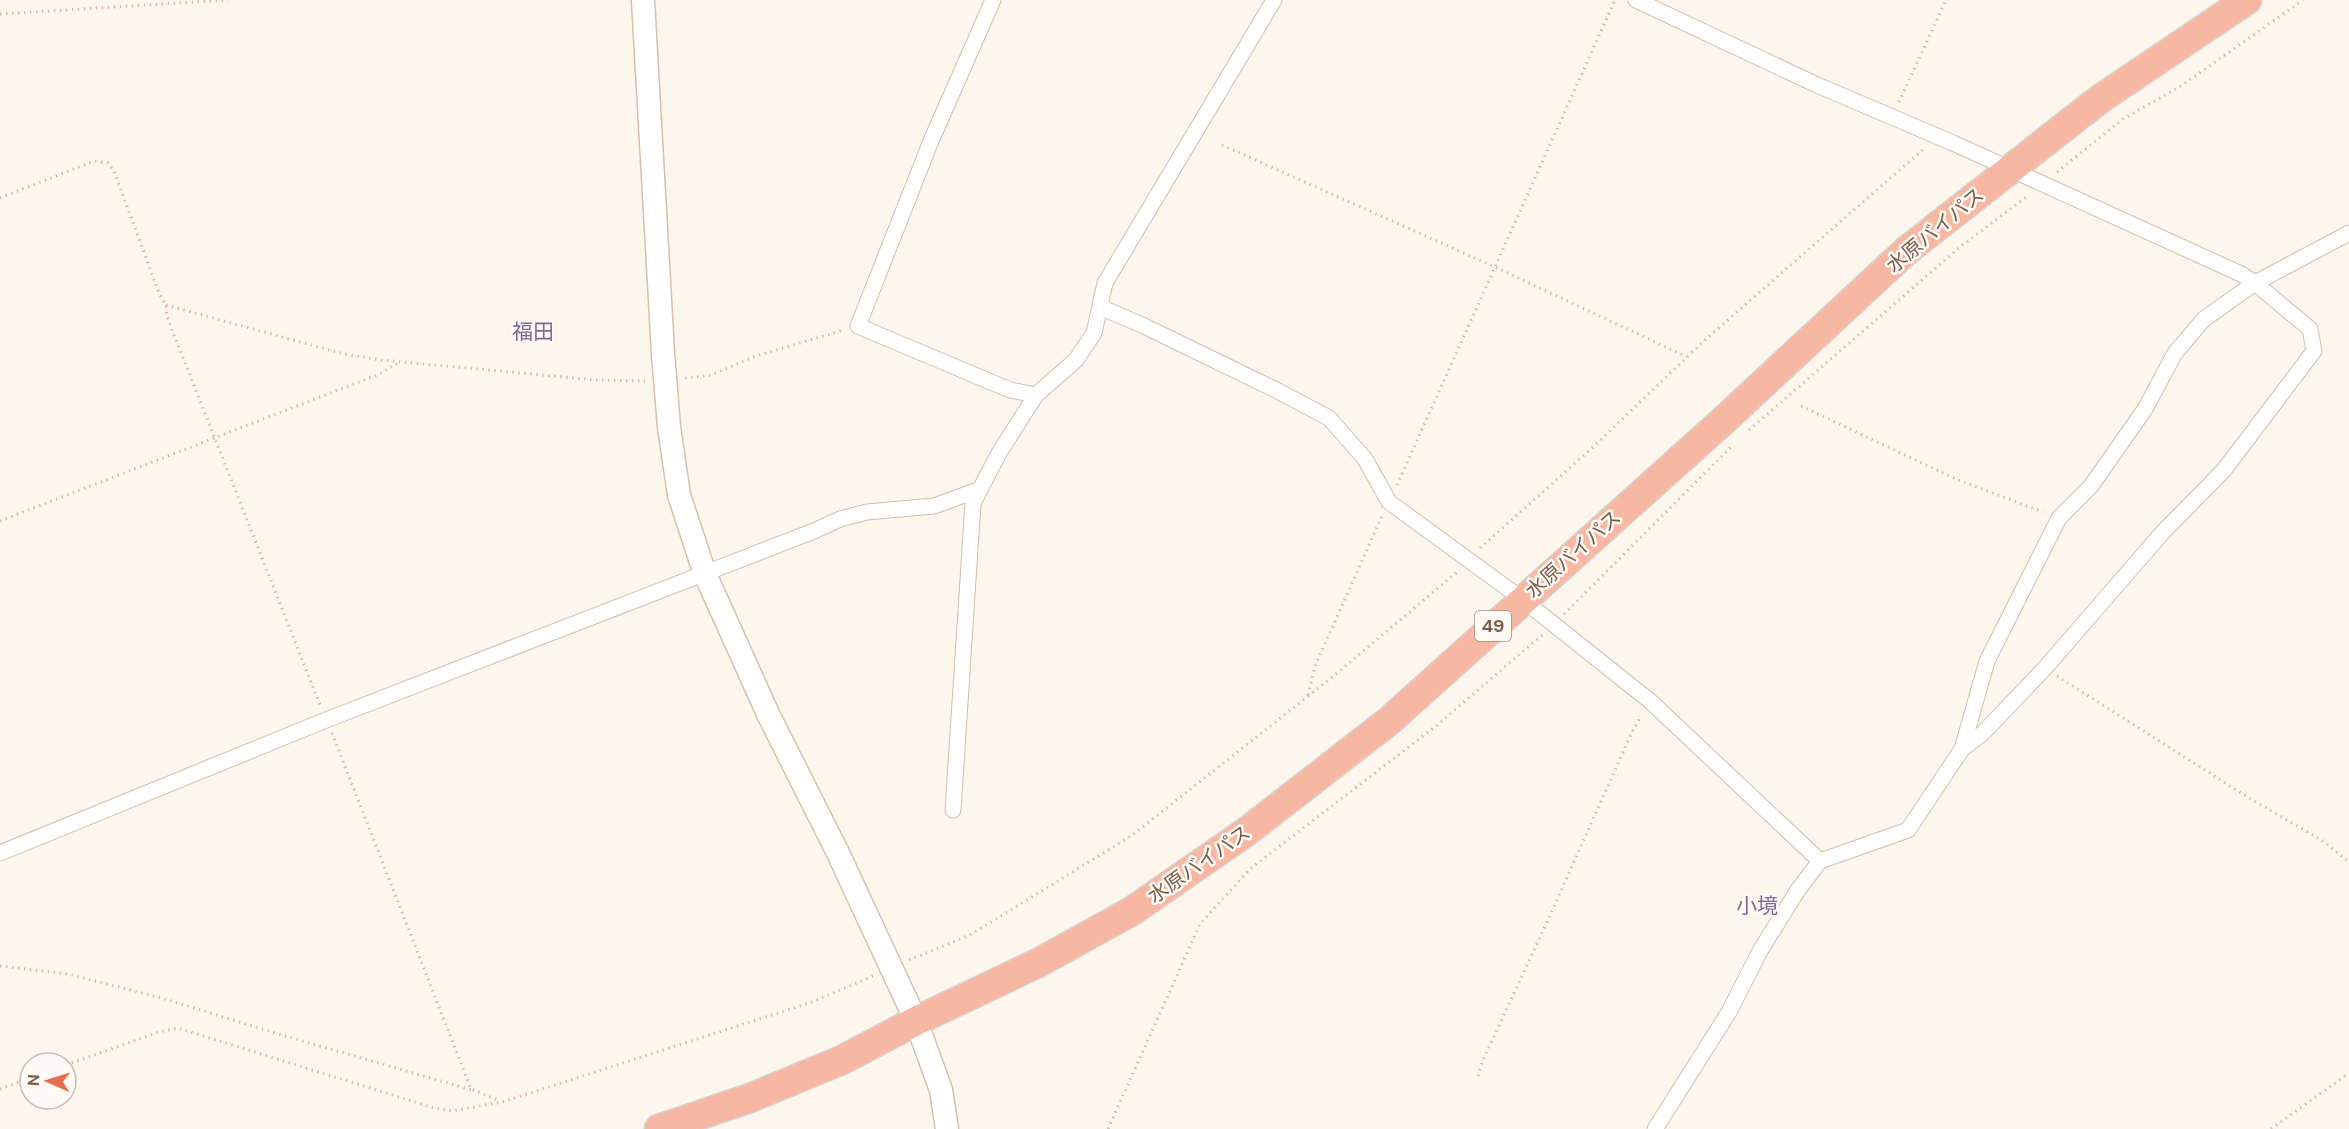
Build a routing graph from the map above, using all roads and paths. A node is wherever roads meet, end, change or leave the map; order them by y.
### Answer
1 (228, 0) edge
2 (643, 0) edge
3 (993, 0) edge
4 (1274, 0) edge
5 (1615, 0) edge
6 (1636, 0) edge
7 (1946, 0) edge
8 (2247, 0) edge
9 (2303, 0) edge
10 (0, 14) edge
11 (1895, 118) junction
12 (1939, 137) junction
13 (1222, 145) dead end
14 (2008, 170) junction
15 (2042, 185) junction
16 (0, 198) edge
17 (2349, 233) edge
18 (1495, 267) junction
19 (2255, 283) junction
20 (166, 305) junction
21 (1100, 307) junction
22 (858, 326) junction
23 (1689, 356) junction
24 (402, 362) junction
25 (666, 380) junction
26 (1036, 395) junction
27 (1801, 406) dead end
28 (1744, 435) dead end
29 (215, 437) junction
30 (1736, 442) dead end
31 (978, 490) junction
32 (1389, 502) junction
33 (2059, 518) junction
34 (0, 521) edge
35 (1469, 562) junction
36 (705, 574) junction
37 (1522, 599) junction
38 (1552, 624) junction
39 (2045, 668) junction
40 (1308, 697) junction
41 (1650, 701) junction
42 (326, 720) junction
43 (1962, 749) junction
44 (953, 810) dead end
45 (0, 853) edge
46 (1820, 861) junction
47 (2349, 862) edge
48 (900, 964) dead end
49 (0, 966) edge
50 (880, 973) dead end
51 (916, 1020) junction
52 (78, 1061) edge
53 (2349, 1073) edge
54 (1478, 1077) dead end
55 (18, 1082) edge
56 (0, 1089) edge
57 (471, 1089) junction
58 (502, 1102) junction
59 (659, 1129) edge
60 (947, 1129) edge
61 (1108, 1129) edge
62 (1655, 1129) edge
63 (2271, 1129) edge

1 - 10 path
2 - 25 street
3 - 22 street
4 - 21 street
5 - 18 path
6 - 11 street
7 - 11 path
8 - 14 highway, 水原バイパス / 49
9 - 15 path
11 - 12 street
12 - 14 street
12 - 23 path
13 - 18 path
14 - 15 street
14 - 37 highway, 水原バイパス / 49
15 - 19 street
15 - 28 path
16 - 20 path
17 - 19 street
18 - 23 path
18 - 32 path
19 - 33 street
19 - 39 street
20 - 24 path
20 - 29 path
21 - 26 street
21 - 32 street
22 - 25 path
22 - 26 street
23 - 35 path
24 - 25 path
24 - 29 path
25 - 36 street
26 - 31 street
27 - 33 path
29 - 34 path
29 - 42 path
30 - 38 path
31 - 36 street
31 - 44 street
32 - 35 street
32 - 40 path
33 - 43 street
35 - 37 street
35 - 40 path
36 - 42 street
36 - 51 street
37 - 38 street
37 - 51 highway, 水原バイパス / 49
38 - 41 street
38 - 61 path
39 - 43 street
39 - 47 path
40 - 48 path
41 - 46 street
41 - 54 path
42 - 45 street
42 - 57 path
43 - 46 street
46 - 62 street
49 - 57 path
50 - 58 path
51 - 59 highway, 水原バイパス / 49
51 - 60 street
52 - 58 path
53 - 63 path
55 - 56 path
57 - 58 path

